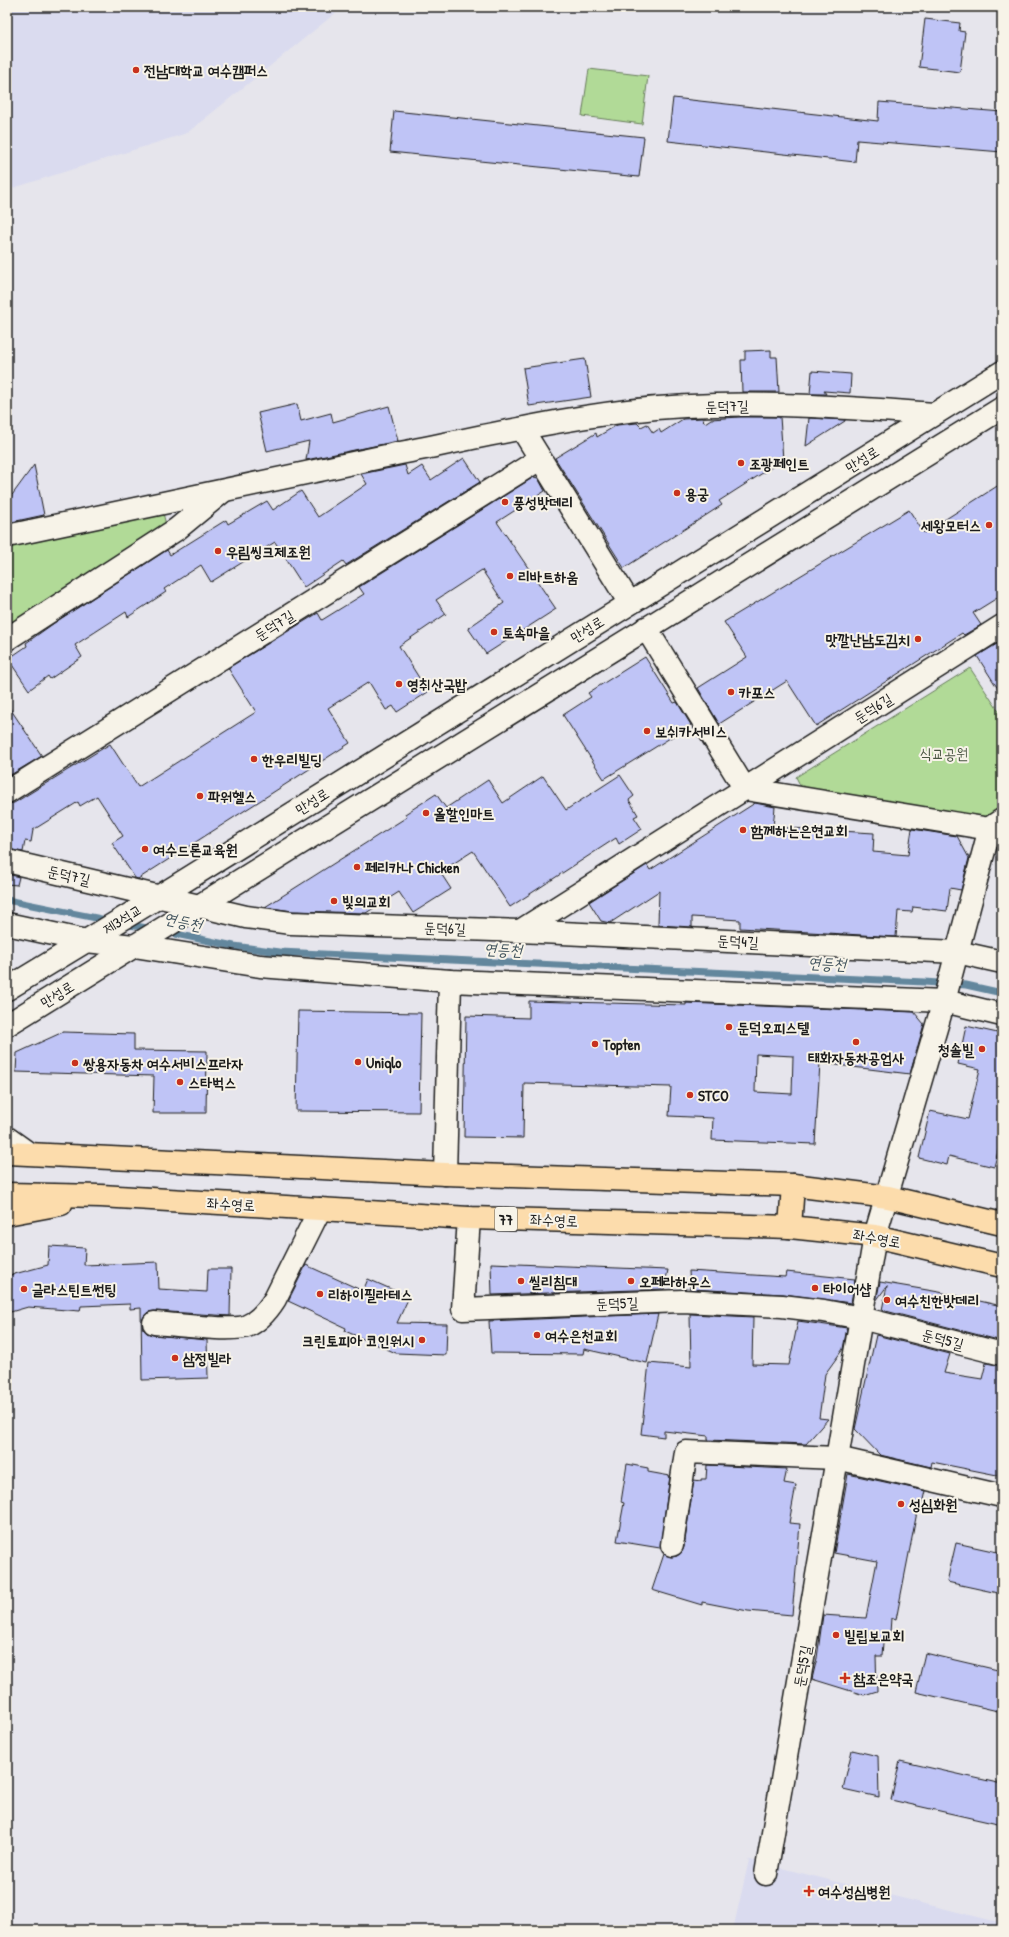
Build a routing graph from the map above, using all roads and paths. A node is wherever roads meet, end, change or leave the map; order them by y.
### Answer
1 (1002, 372) edge
2 (1002, 408) edge
3 (934, 414) junction
4 (522, 428) junction
5 (540, 459) junction
6 (224, 490) junction
7 (7, 536) edge
8 (630, 602) junction
9 (1002, 626) edge
10 (646, 628) junction
11 (7, 639) edge
12 (745, 790) junction
13 (7, 792) edge
14 (998, 826) edge
15 (7, 861) edge
16 (156, 898) junction
17 (201, 906) junction
18 (7, 924) edge
19 (520, 931) junction
20 (89, 940) junction
21 (140, 942) junction
22 (957, 952) junction
23 (1002, 962) edge
24 (450, 981) junction
25 (7, 989) edge
26 (944, 1001) junction
27 (1002, 1015) edge
28 (7, 1025) edge
29 (7, 1138) edge
30 (18, 1153) edge
31 (445, 1174) junction
32 (793, 1185) junction
33 (7, 1194) edge
34 (101, 1196) junction
35 (888, 1197) junction
36 (320, 1209) junction
37 (7, 1214) edge
38 (469, 1218) junction
39 (1002, 1224) edge
40 (790, 1227) junction
41 (875, 1236) junction
42 (1002, 1266) edge
43 (861, 1318) junction
44 (154, 1323) dead end
45 (1002, 1354) edge
46 (837, 1458) junction
47 (1002, 1496) edge
48 (672, 1545) dead end
49 (766, 1874) dead end

1 - 3 street, 만성로
2 - 10 street, 만성로
3 - 4 street, 둔덕7길
3 - 8 street, 만성로
4 - 5 street
4 - 6 street, 둔덕7길
5 - 8 street
5 - 13 street, 둔덕7길
6 - 7 street, 둔덕7길
6 - 11 street, 둔덕7길
8 - 16 street, 만성로
9 - 12 street, 둔덕6길
10 - 12 street
10 - 17 street, 만성로
12 - 14 street
12 - 19 street, 둔덕6길
14 - 22 street
15 - 16 street, 둔덕7길
16 - 17 street, 둔덕7길
16 - 20 street, 제3석교
17 - 19 street, 둔덕6길
17 - 21 street, 제3석교
18 - 20 street
19 - 22 street, 둔덕4길
20 - 21 street
20 - 25 street, 만성로
21 - 24 street
21 - 28 street, 만성로
22 - 23 street, 둔덕4길
22 - 26 street
24 - 26 street
24 - 31 street
26 - 27 street
26 - 35 street
29 - 30 street
30 - 31 main road
31 - 32 main road
32 - 35 main road
32 - 40 main road
33 - 34 main road, 좌수영로 / 77
34 - 36 main road, 좌수영로 / 77
34 - 37 main road
35 - 39 main road
35 - 41 street
36 - 38 main road, 좌수영로 / 77
36 - 44 street
38 - 40 main road, 좌수영로 / 77
38 - 43 street, 둔덕5길
40 - 41 main road, 좌수영로 / 77
41 - 42 main road, 좌수영로 / 77
41 - 43 street, 둔덕5길
43 - 45 street, 둔덕5길
43 - 46 street, 둔덕5길
46 - 47 street
46 - 48 street
46 - 49 street, 둔덕5길

